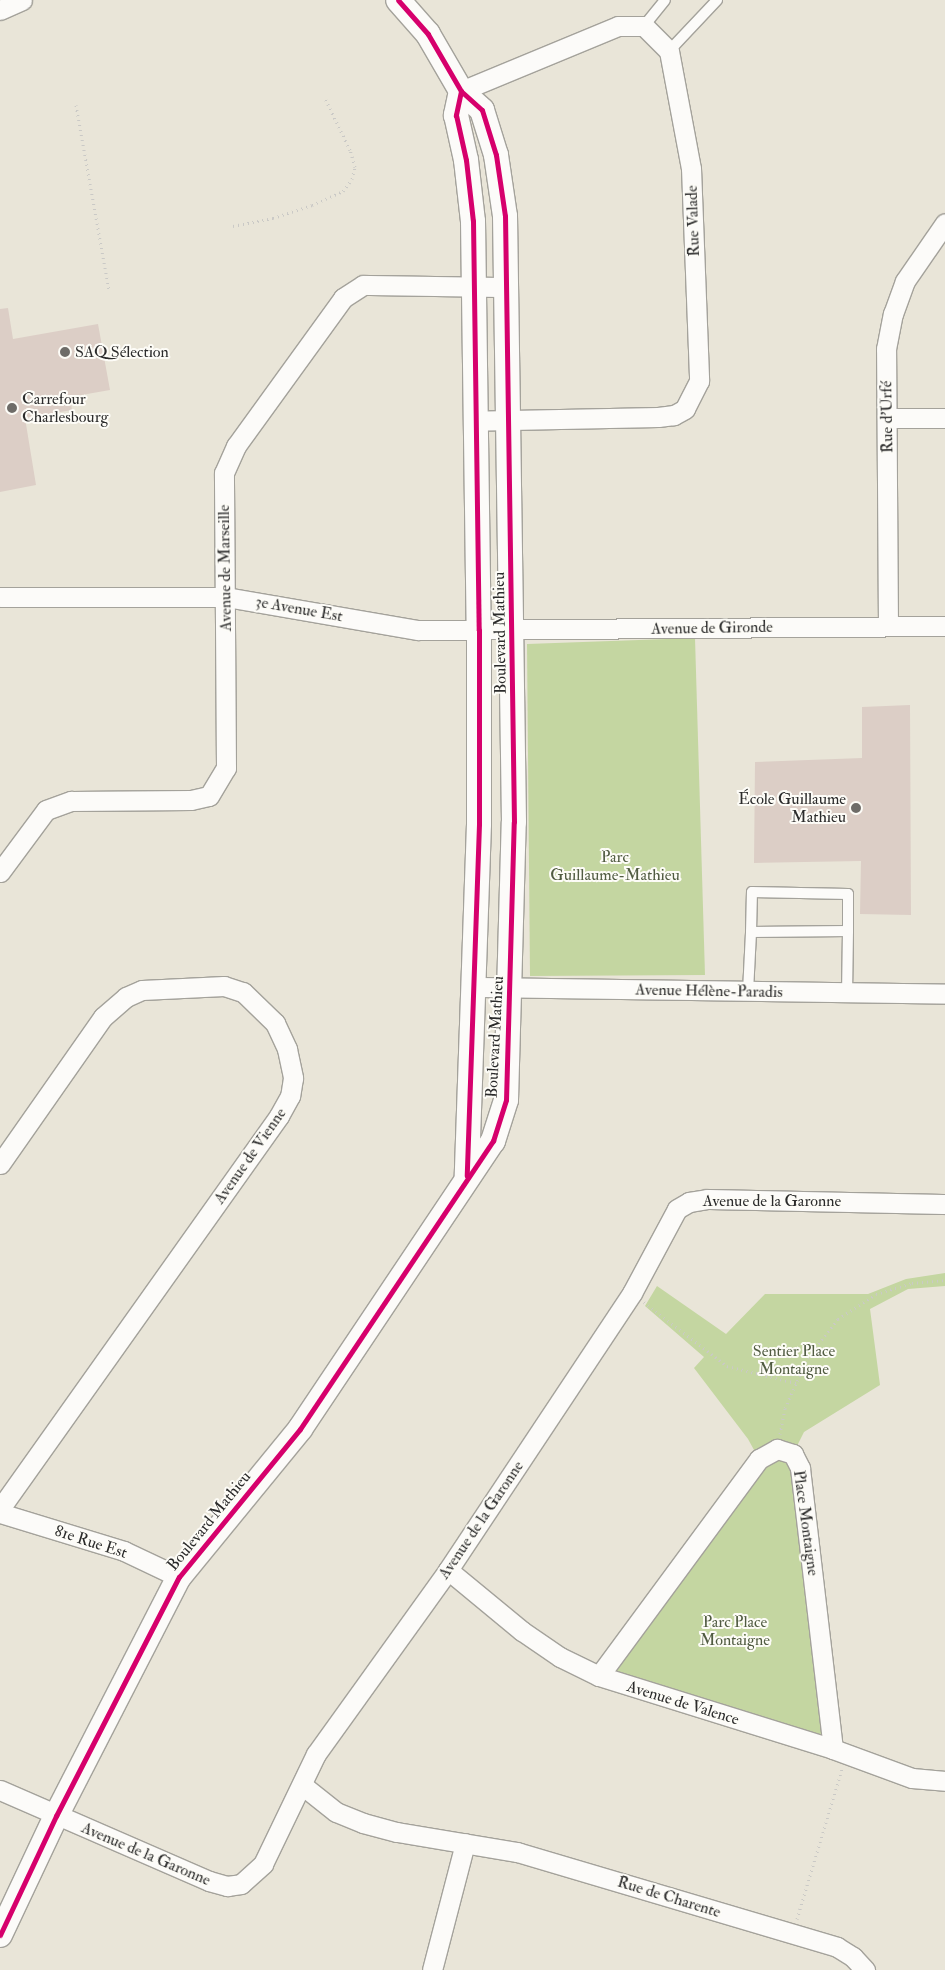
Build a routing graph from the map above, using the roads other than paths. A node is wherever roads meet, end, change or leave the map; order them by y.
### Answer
1 (22, 0) edge
2 (398, 0) edge
3 (717, 0) edge
4 (662, 2) edge
5 (0, 10) edge
6 (644, 26) junction
7 (669, 51) junction
8 (461, 91) junction
9 (945, 223) edge
10 (506, 287) junction
11 (471, 288) junction
12 (888, 418) junction
13 (945, 418) edge
14 (508, 420) junction
15 (474, 421) junction
16 (226, 596) junction
17 (0, 597) edge
18 (888, 626) junction
19 (945, 626) edge
20 (478, 630) junction
21 (513, 631) junction
22 (0, 872) edge
23 (848, 931) junction
24 (751, 932) junction
25 (472, 987) junction
26 (510, 988) junction
27 (748, 992) junction
28 (848, 993) junction
29 (945, 994) edge
30 (3, 1151) edge
31 (468, 1176) junction
32 (945, 1204) edge
33 (0, 1509) edge
34 (0, 1513) edge
35 (448, 1570) junction
36 (179, 1577) junction
37 (599, 1676) junction
38 (840, 1752) junction
39 (945, 1781) edge
40 (302, 1786) junction
41 (0, 1790) edge
42 (56, 1816) junction
43 (466, 1843) junction
44 (0, 1935) edge
45 (432, 1970) edge
46 (864, 1970) edge

1 - 5 street
2 - 8 street, Boulevard Mathieu
3 - 7 lane
4 - 6 lane
6 - 7 street
6 - 8 street
7 - 14 street, Rue Valade
8 - 10 street, Boulevard Mathieu
8 - 11 street, Boulevard Mathieu
9 - 12 street, Rue d'Urfé
10 - 11 street, Avenue de Marseille
10 - 14 street, Boulevard Mathieu
11 - 15 street, Boulevard Mathieu
11 - 16 street, Avenue de Marseille
12 - 13 street
12 - 18 street, Rue d'Urfé
14 - 15 street, Rue Valade
14 - 21 street, Boulevard Mathieu
15 - 20 street, Boulevard Mathieu
16 - 17 street, 3e Avenue Est
16 - 20 street, 3e Avenue Est
16 - 22 street, Avenue de Marseille
18 - 19 street, Avenue de Gironde
18 - 21 street, Avenue de Gironde
20 - 21 street, Avenue de Gironde
20 - 25 street, Boulevard Mathieu
21 - 26 street, Boulevard Mathieu
23 - 24 lane
23 - 24 lane
23 - 28 lane
24 - 27 lane
25 - 26 street, Avenue Hélène-Paradis
25 - 31 street, Boulevard Mathieu
26 - 27 street, Avenue Hélène-Paradis
26 - 31 street, Boulevard Mathieu
27 - 28 street, Avenue Hélène-Paradis
28 - 29 street, Avenue Hélène-Paradis
30 - 33 street, Avenue de Vienne
31 - 36 street, Boulevard Mathieu
32 - 35 street, Avenue de la Garonne
34 - 36 street, 81e Rue Est
35 - 37 street, Avenue de Valence
35 - 40 street, Avenue de la Garonne
36 - 42 street, Boulevard Mathieu
37 - 38 street, Avenue de Valence
37 - 38 street, Place Montaigne
38 - 39 street, Avenue de Valence
40 - 42 street, Avenue de la Garonne
40 - 43 street, Rue de Charente
41 - 42 street, Avenue de la Garonne
42 - 44 street, Boulevard Mathieu
43 - 45 street
43 - 46 street, Rue de Charente

